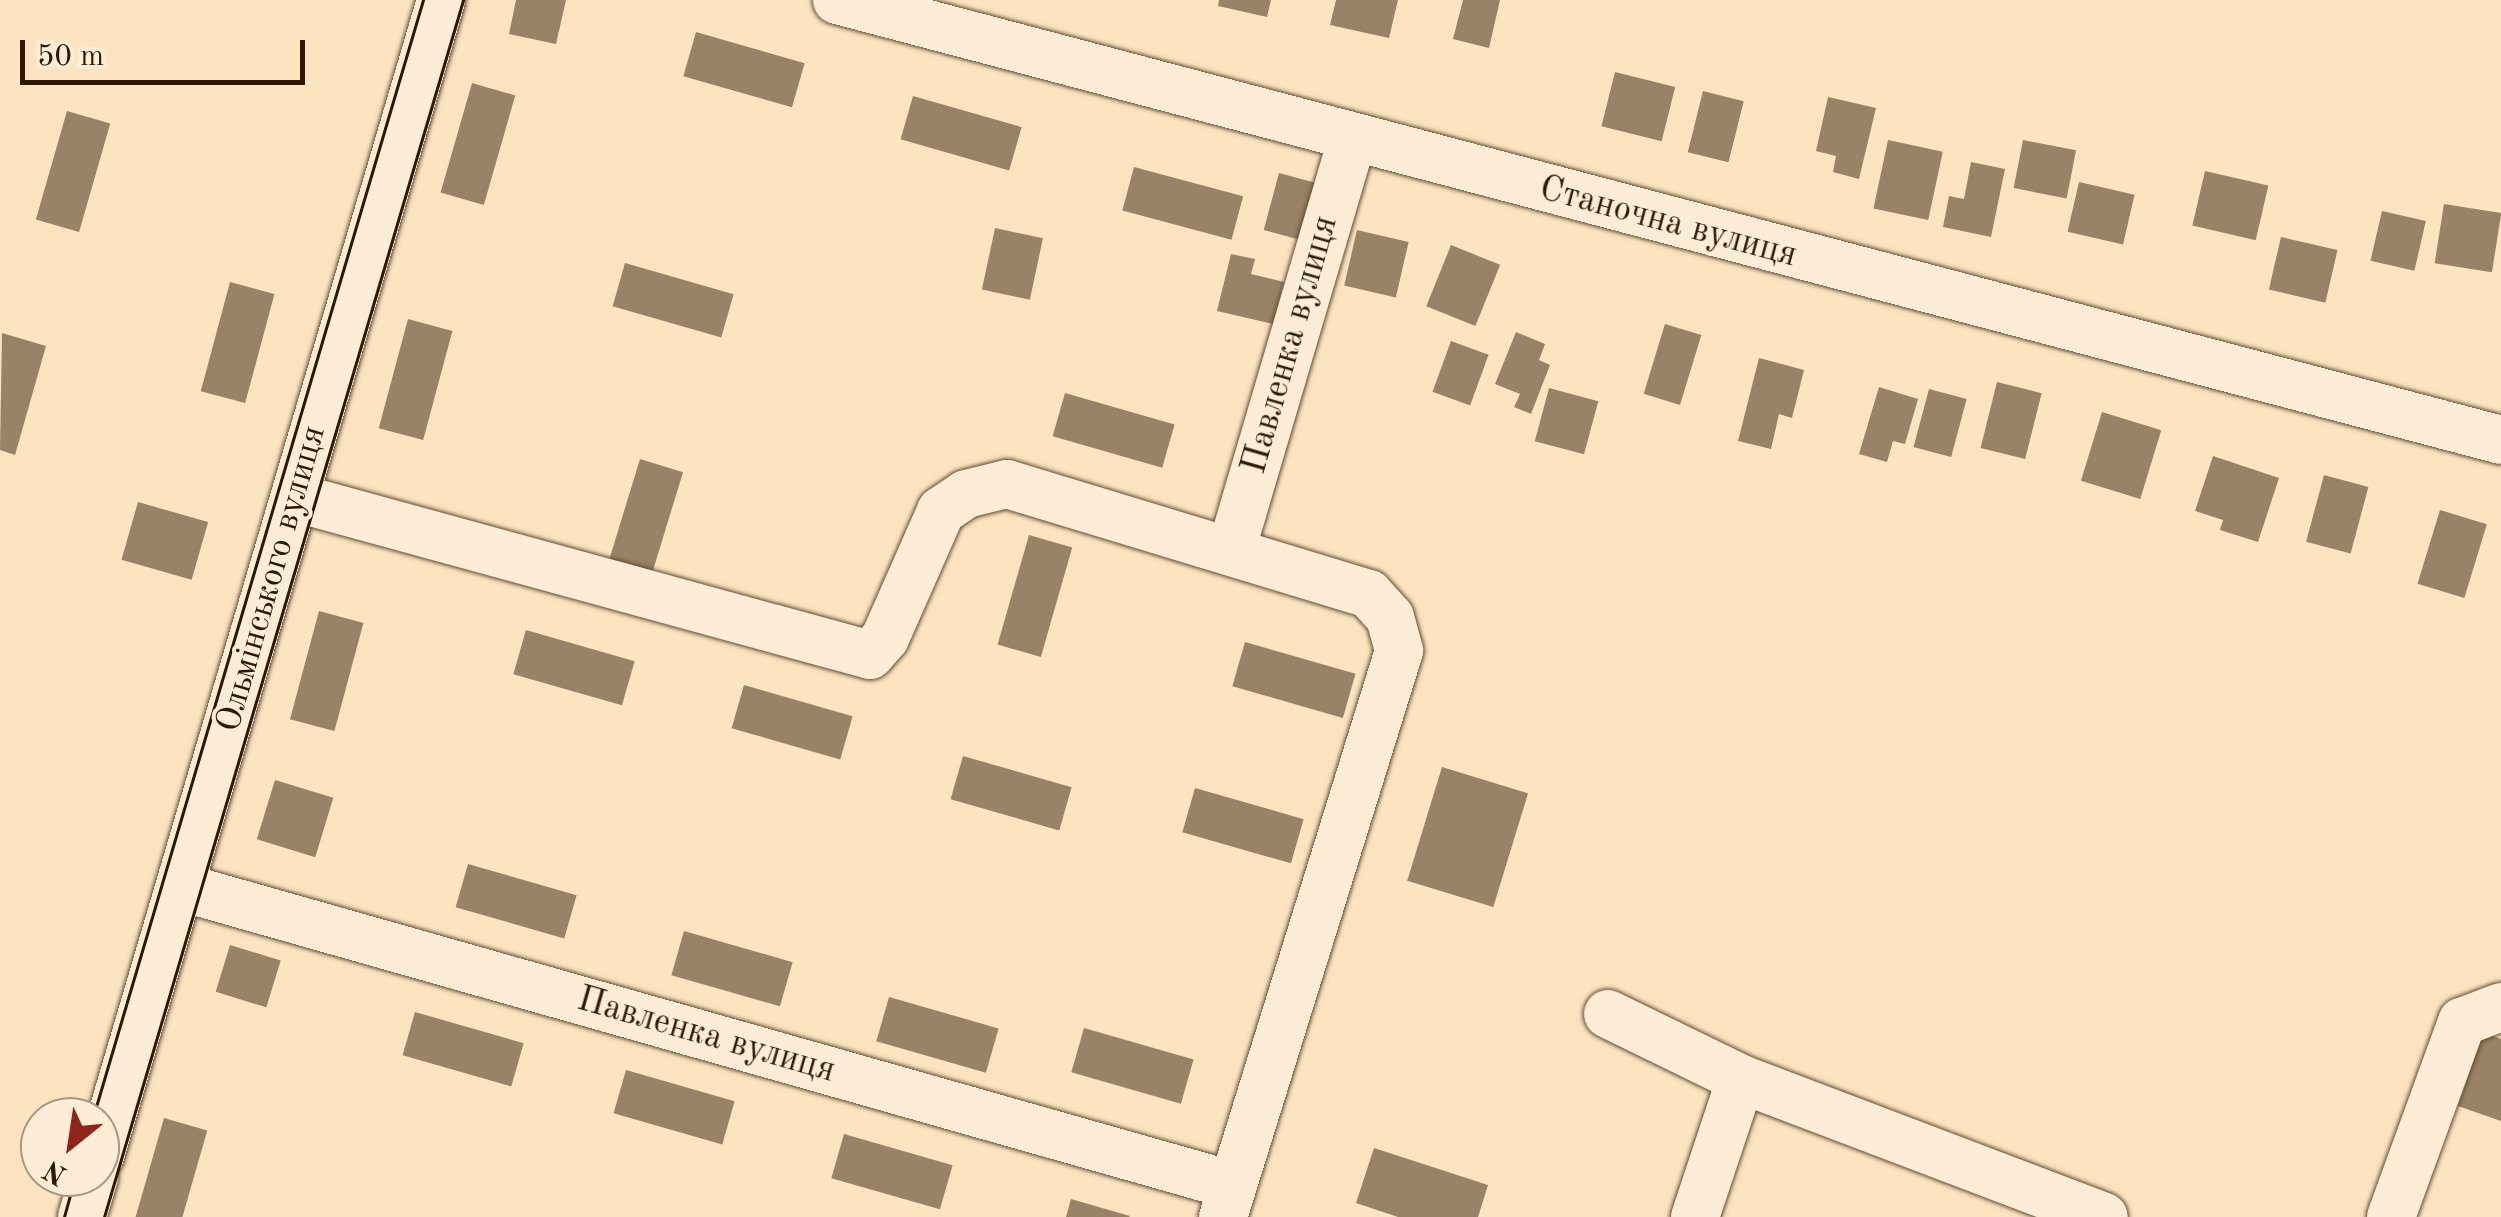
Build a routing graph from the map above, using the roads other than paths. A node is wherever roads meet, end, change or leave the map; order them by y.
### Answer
1 (441, 0) edge
2 (837, 0) edge
3 (1352, 139) junction
4 (2501, 440) edge
5 (296, 498) junction
6 (1231, 551) junction
7 (181, 886) junction
8 (2501, 1007) edge
9 (1608, 1014) dead end
10 (1742, 1079) junction
11 (118, 1097) edge
12 (1228, 1201) edge
13 (1695, 1217) edge
14 (2104, 1217) edge
15 (2391, 1217) edge

1 - 5 street, Ольмінського вулиця
2 - 3 street, Станочна вулиця
3 - 4 street, Станочна вулиця
3 - 6 street, Павленка вулиця
5 - 6 street, Павленка вулиця
5 - 7 street, Ольмінського вулиця
6 - 12 street, Павленка вулиця
7 - 11 street, Ольмінського вулиця
7 - 12 street, Павленка вулиця
8 - 15 street
9 - 10 street
10 - 13 street
10 - 14 street

